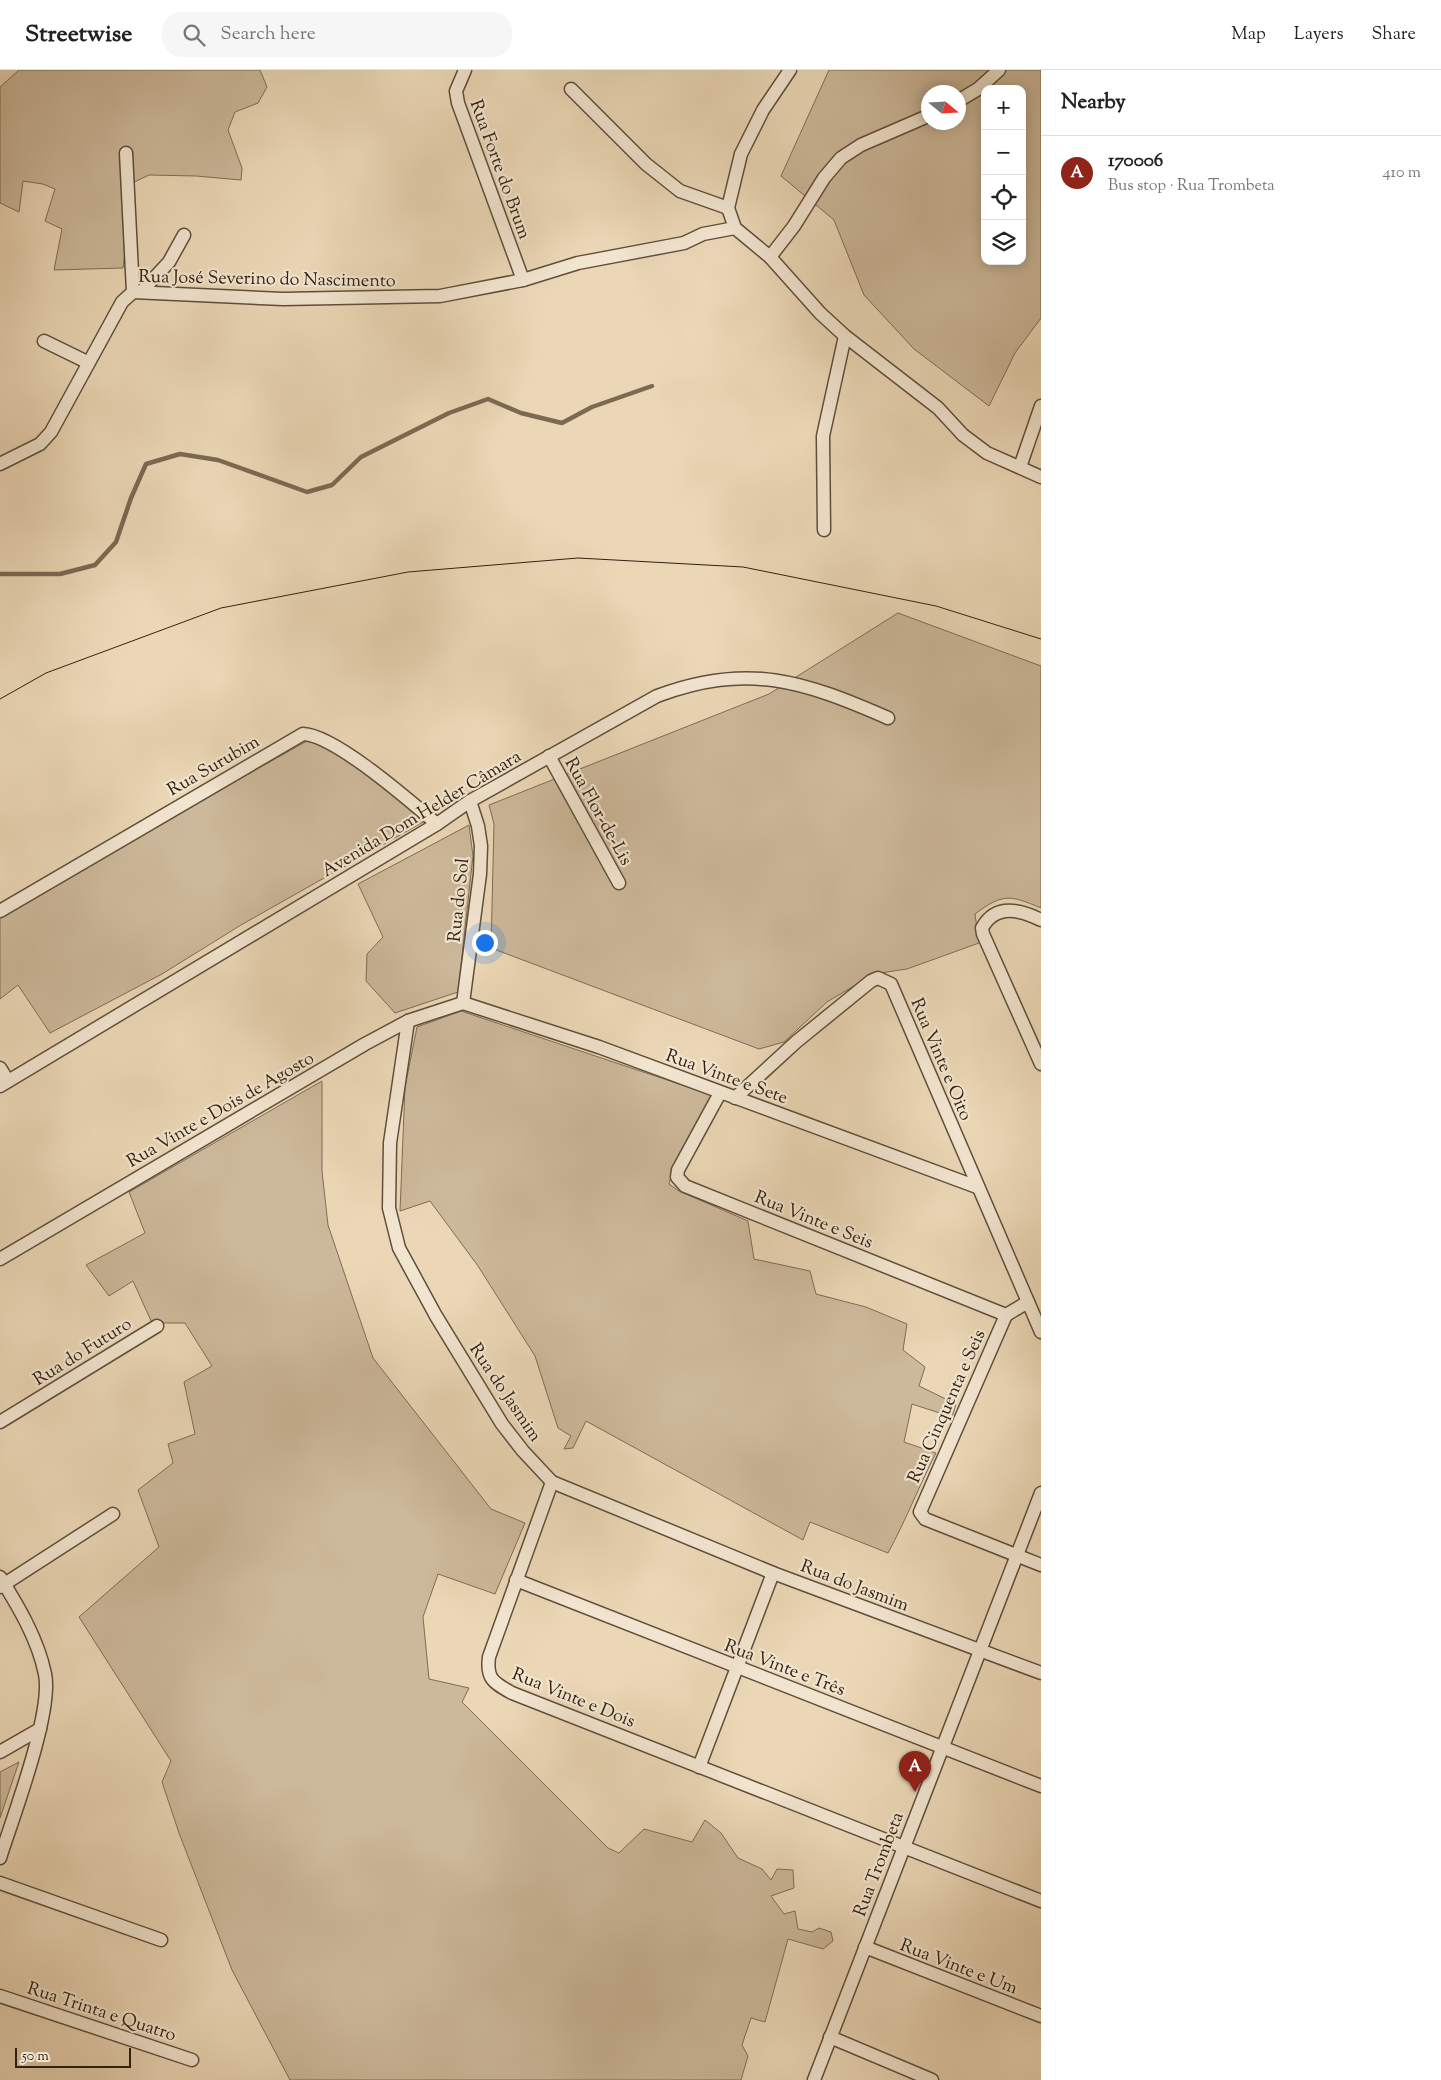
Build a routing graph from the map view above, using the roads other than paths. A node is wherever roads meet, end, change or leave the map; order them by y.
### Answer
1 (465, 70) edge
2 (790, 70) edge
3 (999, 70) edge
4 (571, 89) dead end
5 (966, 97) edge
6 (921, 119) edge
7 (126, 152) dead end
8 (728, 208) junction
9 (735, 228) junction
10 (184, 235) dead end
11 (770, 257) junction
12 (523, 280) junction
13 (137, 291) junction
14 (845, 336) junction
15 (44, 341) dead end
16 (88, 362) junction
17 (1041, 406) edge
18 (0, 464) edge
19 (1020, 467) junction
20 (1041, 477) edge
21 (824, 530) dead end
22 (888, 718) dead end
23 (549, 756) junction
24 (470, 801) junction
25 (438, 824) junction
26 (619, 883) dead end
27 (0, 911) edge
28 (1041, 920) edge
29 (464, 1003) junction
30 (408, 1020) junction
31 (1041, 1064) edge
32 (0, 1068) edge
33 (4, 1083) edge
34 (720, 1093) junction
35 (735, 1098) junction
36 (977, 1187) junction
37 (0, 1259) edge
38 (1028, 1302) junction
39 (1006, 1315) junction
40 (156, 1326) dead end
41 (1041, 1332) edge
42 (0, 1422) edge
43 (552, 1482) junction
44 (1041, 1493) edge
45 (113, 1514) dead end
46 (1018, 1556) junction
47 (1041, 1566) edge
48 (773, 1573) junction
49 (516, 1580) junction
50 (1, 1582) edge
51 (980, 1651) junction
52 (738, 1667) junction
53 (1041, 1673) edge
54 (40, 1729) junction
55 (942, 1746) junction
56 (0, 1752) edge
57 (699, 1767) junction
58 (1041, 1786) edge
59 (904, 1846) junction
60 (0, 1858) edge
61 (0, 1883) edge
62 (1041, 1901) edge
63 (161, 1940) dead end
64 (865, 1947) junction
65 (0, 1996) edge
66 (1041, 2016) edge
67 (830, 2038) junction
68 (192, 2060) dead end
69 (814, 2080) edge
70 (932, 2080) edge

1 - 12 street, Rua Forte do Brum
2 - 8 street
3 - 5 street
4 - 8 street
6 - 11 street
7 - 13 street
8 - 9 street
9 - 11 street
9 - 12 street, Rua José Severino do Nascimento
10 - 13 street
11 - 14 street
12 - 13 street, Rua José Severino do Nascimento
13 - 16 street, Rua José Severino do Nascimento
14 - 19 street
14 - 21 street
15 - 16 street
16 - 18 street, Rua José Severino do Nascimento
17 - 19 street
19 - 20 street
22 - 23 street, Avenida Dom Helder Câmara
23 - 24 street, Avenida Dom Helder Câmara
23 - 26 street, Rua Flor-de-Lis
24 - 25 street, Avenida Dom Helder Câmara
24 - 29 street, Rua do Sol
25 - 27 street, Rua Surubim
25 - 33 street, Avenida Dom Helder Câmara
28 - 31 street
29 - 30 street, Rua Vinte e Dois de Agosto
29 - 34 street, Rua Vinte e Sete
30 - 37 street, Rua Vinte e Dois de Agosto
30 - 43 street, Rua do Jasmim
32 - 33 street
34 - 35 street, Rua Vinte e Sete
34 - 39 street, Rua Vinte e Seis
35 - 36 street, Rua Vinte e Sete
35 - 36 street, Rua Vinte e Oito
36 - 38 street, Rua Vinte e Oito
38 - 39 street
38 - 41 street, Rua Vinte e Oito
39 - 46 street, Rua Cinquenta e Seis
40 - 42 street, Rua do Futuro
43 - 48 street, Rua do Jasmim
43 - 49 street, Rua Vinte e Dois
44 - 46 street, Rua Trombeta
45 - 50 street
46 - 47 street
46 - 51 street, Rua Trombeta
48 - 51 street, Rua do Jasmim
48 - 52 street
49 - 52 street, Rua Vinte e Três
49 - 57 street, Rua Vinte e Dois
50 - 54 street
51 - 53 street, Rua do Jasmim
51 - 55 street, Rua Trombeta
52 - 55 street, Rua Vinte e Três
52 - 57 street
54 - 56 street
54 - 60 street
55 - 58 street, Rua Vinte e Três
55 - 59 street, Rua Trombeta
57 - 59 street, Rua Vinte e Dois
59 - 62 street, Rua Vinte e Dois
59 - 64 street, Rua Trombeta
61 - 63 street
64 - 66 street, Rua Vinte e Um
64 - 67 street, Rua Trombeta
65 - 68 street, Rua Trinta e Quatro
67 - 69 street, Rua Trombeta
67 - 70 street

